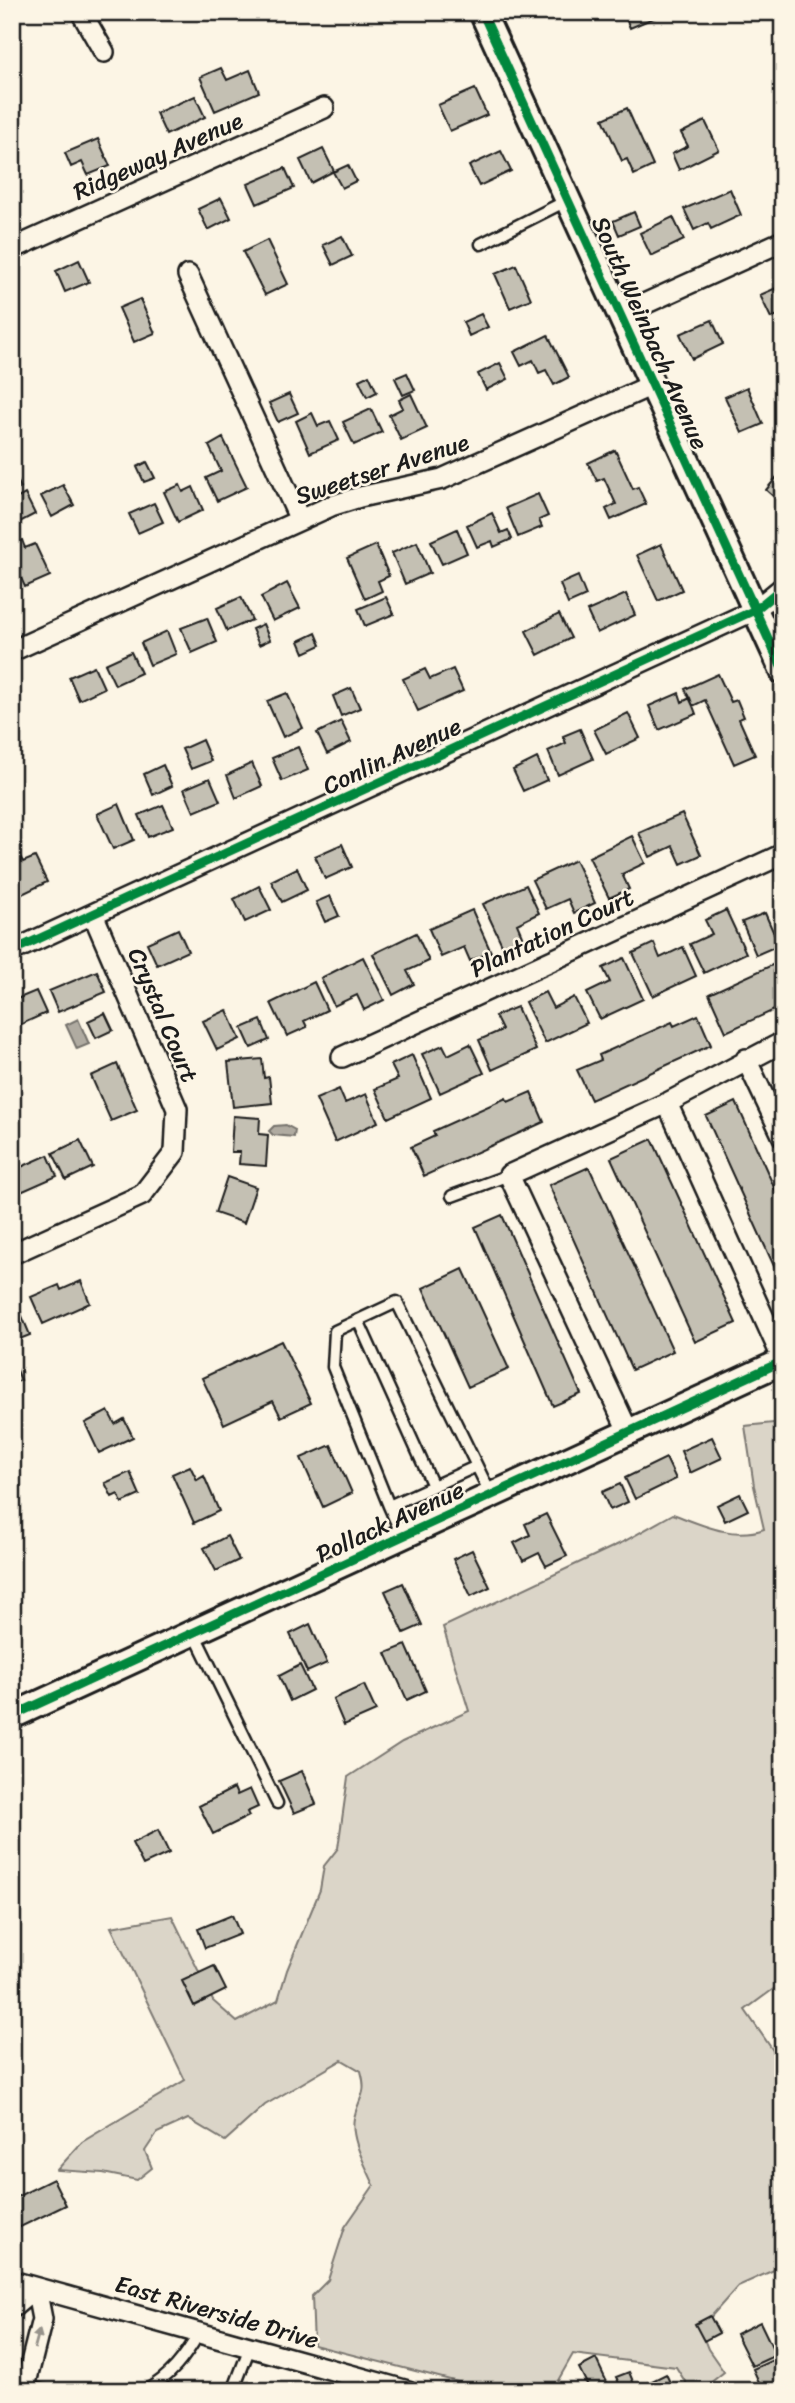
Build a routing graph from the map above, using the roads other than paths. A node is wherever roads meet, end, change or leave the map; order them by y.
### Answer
1 (81, 12) edge
2 (482, 12) edge
3 (104, 52) dead end
4 (324, 108) dead end
5 (568, 200) junction
6 (783, 242) edge
7 (481, 244) dead end
8 (12, 249) edge
9 (188, 275) dead end
10 (621, 315) junction
11 (652, 385) junction
12 (300, 520) junction
13 (783, 587) edge
14 (755, 610) junction
15 (12, 651) edge
16 (783, 671) edge
17 (783, 854) edge
18 (93, 914) junction
19 (12, 951) edge
20 (783, 1042) edge
21 (342, 1057) dead end
22 (746, 1059) junction
23 (667, 1103) junction
24 (783, 1137) edge
25 (509, 1175) junction
26 (452, 1196) dead end
27 (12, 1254) edge
28 (358, 1320) junction
29 (783, 1361) edge
30 (629, 1433) junction
31 (477, 1466) junction
32 (433, 1486) junction
33 (491, 1496) junction
34 (389, 1506) junction
35 (403, 1537) junction
36 (194, 1633) junction
37 (12, 1716) edge
38 (277, 1803) dead end
39 (12, 2281) edge
40 (36, 2288) junction
41 (12, 2308) edge
42 (199, 2333) junction
43 (250, 2347) junction
44 (360, 2384) edge
45 (24, 2388) edge
46 (46, 2391) edge
47 (145, 2391) edge
48 (233, 2391) edge
49 (408, 2391) edge

1 - 3 street
2 - 5 street, South Weinbach Avenue
4 - 8 street, Ridgeway Avenue
5 - 7 lane
5 - 10 street, South Weinbach Avenue
6 - 10 street
9 - 12 street
10 - 11 street, South Weinbach Avenue
11 - 12 street, Sweetser Avenue
11 - 14 street, South Weinbach Avenue
12 - 15 street, Sweetser Avenue
13 - 14 street, Conlin Avenue
14 - 16 street, South Weinbach Avenue
14 - 18 street, Conlin Avenue
17 - 21 street, Plantation Court
18 - 19 street, Conlin Avenue
18 - 27 street, Crystal Court
20 - 22 street
22 - 23 street
22 - 24 street
23 - 25 street
23 - 29 street
25 - 26 lane
25 - 30 street
28 - 31 lane
28 - 32 lane
28 - 34 lane
29 - 30 street, Pollack Avenue
30 - 33 street, Pollack Avenue
31 - 32 lane
31 - 33 lane
32 - 34 lane
33 - 35 street, Pollack Avenue
34 - 35 lane
35 - 36 street, Pollack Avenue
36 - 37 street, Pollack Avenue
36 - 38 lane
39 - 40 street, East Riverside Drive
40 - 41 street
40 - 42 street, East Riverside Drive
45 -> 40 street
42 - 43 street, East Riverside Drive
42 - 47 lane
43 - 44 street, East Riverside Drive
43 - 48 lane
44 - 49 street, East Riverside Drive
45 - 46 lane

